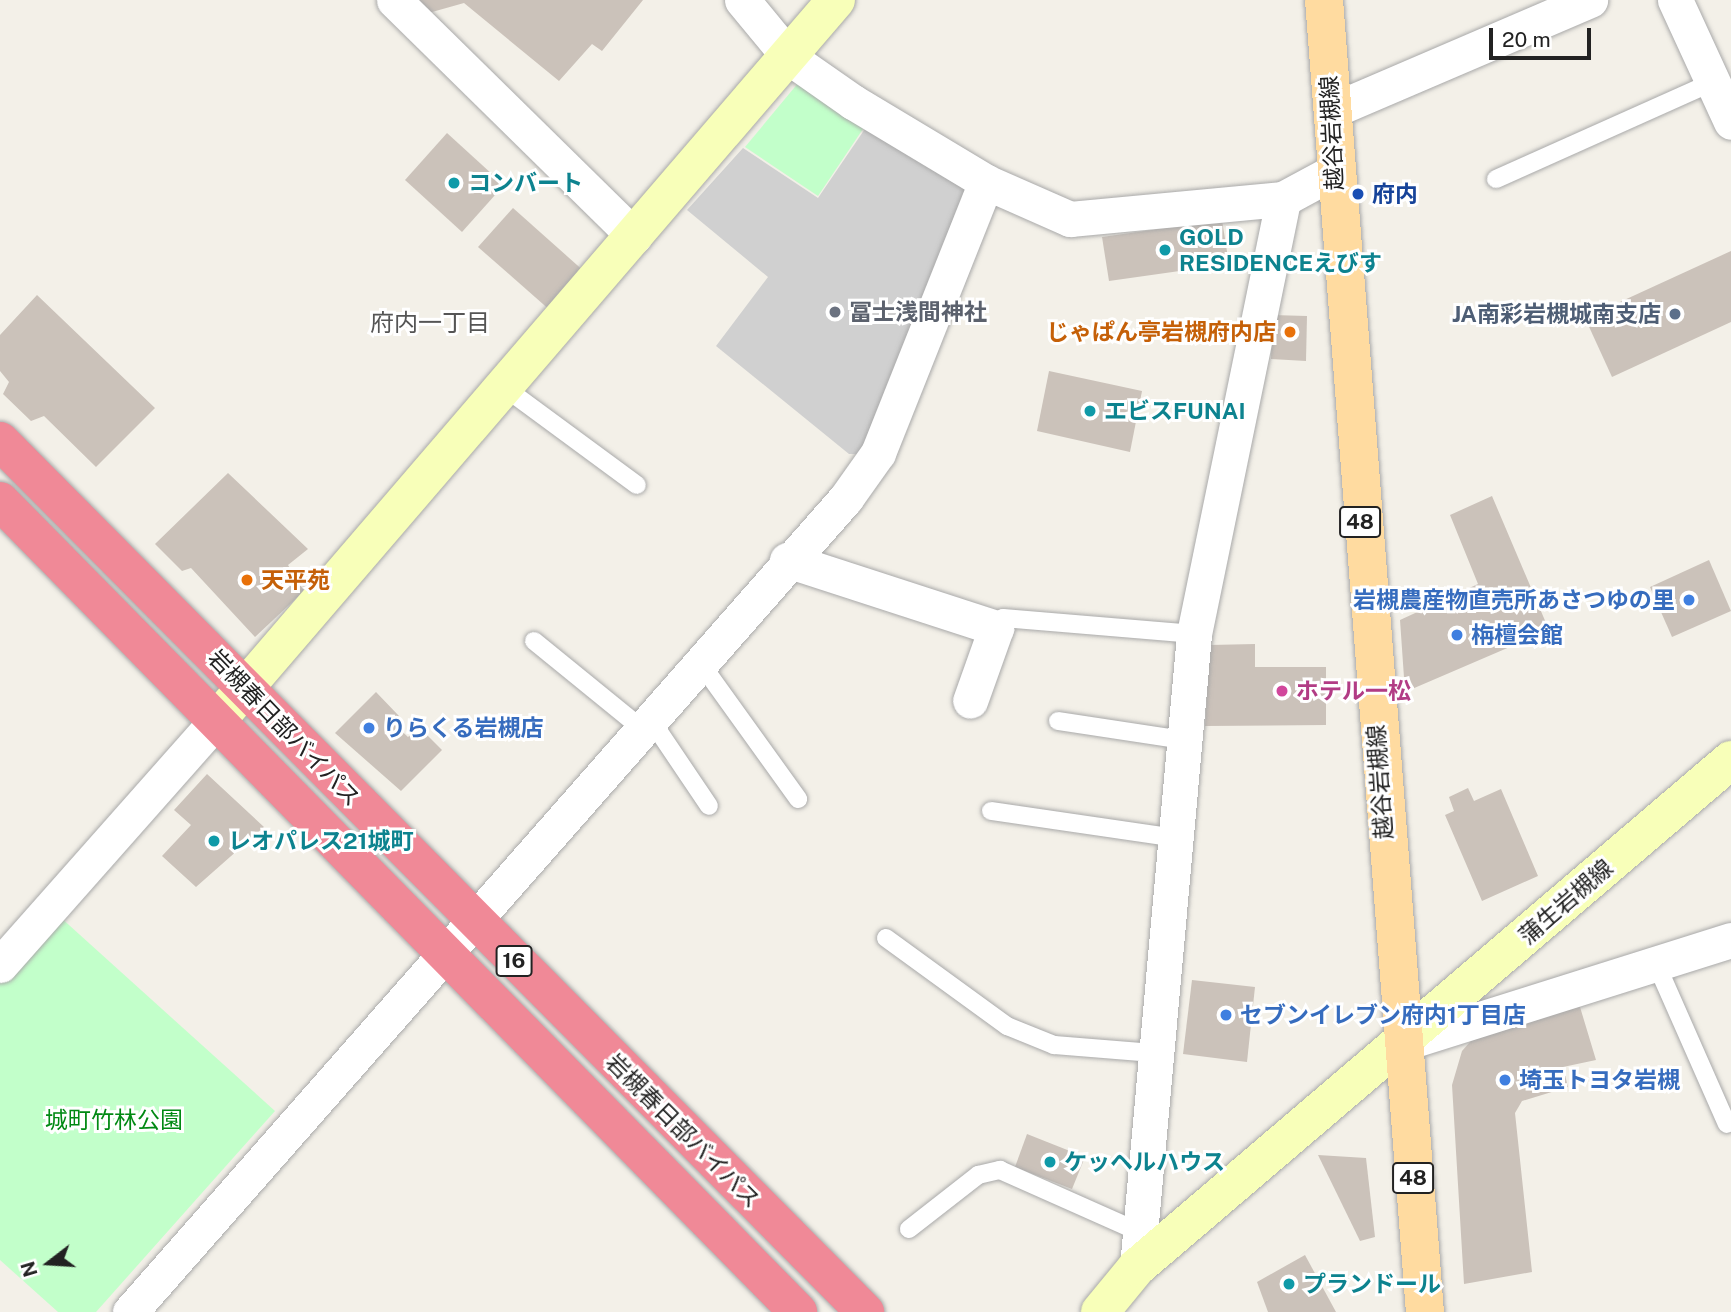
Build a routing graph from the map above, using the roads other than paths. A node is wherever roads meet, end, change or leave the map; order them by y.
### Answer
1 (394, 0) edge
2 (742, 0) edge
3 (836, 0) edge
4 (1324, 0) edge
5 (1588, 0) edge
6 (1675, 0) edge
7 (790, 58) junction
8 (1713, 82) junction
9 (1331, 111) junction
10 (1731, 122) edge
11 (1333, 172) junction
12 (1496, 179) dead end
13 (986, 182) junction
14 (1283, 198) junction
15 (634, 236) junction
16 (504, 387) junction
17 (0, 441) edge
18 (637, 485) dead end
19 (0, 501) edge
20 (787, 560) junction
21 (996, 628) junction
22 (1194, 635) junction
23 (534, 641) dead end
24 (699, 661) junction
25 (245, 687) junction
26 (970, 701) dead end
27 (218, 719) junction
28 (1058, 721) dead end
29 (644, 722) junction
30 (1184, 740) junction
31 (1731, 760) edge
32 (798, 799) dead end
33 (709, 806) dead end
34 (991, 811) dead end
35 (1175, 838) junction
36 (472, 919) junction
37 (886, 937) dead end
38 (1731, 940) edge
39 (443, 954) junction
40 (1655, 961) junction
41 (0, 965) edge
42 (1400, 1044) junction
43 (1154, 1053) junction
44 (1727, 1124) dead end
45 (909, 1229) dead end
46 (1138, 1250) junction
47 (130, 1312) edge
48 (798, 1312) edge
49 (865, 1312) edge
50 (1100, 1312) edge
51 (1425, 1312) edge

1 - 15 street
2 - 7 street
3 - 7 street
4 - 9 main road, 越谷岩槻線 / 48
5 - 9 street
6 - 8 street
7 - 13 street
7 - 15 street
8 - 10 street
8 - 12 lane
9 - 11 main road, 越谷岩槻線 / 48
11 - 14 street
11 - 42 main road, 越谷岩槻線 / 48
13 - 14 street
13 - 20 street
14 - 22 street
15 - 16 street
16 - 18 lane
16 - 25 street
17 - 25 highway, 岩槻春日部バイパス / 16
19 - 27 highway, 岩槻春日部バイパス / 16
20 - 21 street
20 - 24 street
21 - 22 lane
21 - 26 street
22 - 30 street
23 - 29 lane
24 - 29 street
24 - 32 lane
25 - 27 street
25 - 36 highway, 岩槻春日部バイパス / 16
27 - 39 highway, 岩槻春日部バイパス / 16
27 - 41 street
28 - 30 lane
29 - 33 lane
29 - 36 street
30 - 35 street
31 - 42 street, 蒲生岩槻線
34 - 35 lane
35 - 43 street
36 - 39 street
36 - 49 highway, 岩槻春日部バイパス / 16
37 - 43 lane
38 - 40 street
39 - 47 street
39 - 48 highway, 岩槻春日部バイパス / 16
40 - 42 street
40 - 44 lane
42 - 46 street, 蒲生岩槻線
42 - 51 main road, 越谷岩槻線 / 48
43 - 46 street
45 - 46 lane
46 - 50 street, 蒲生岩槻線

